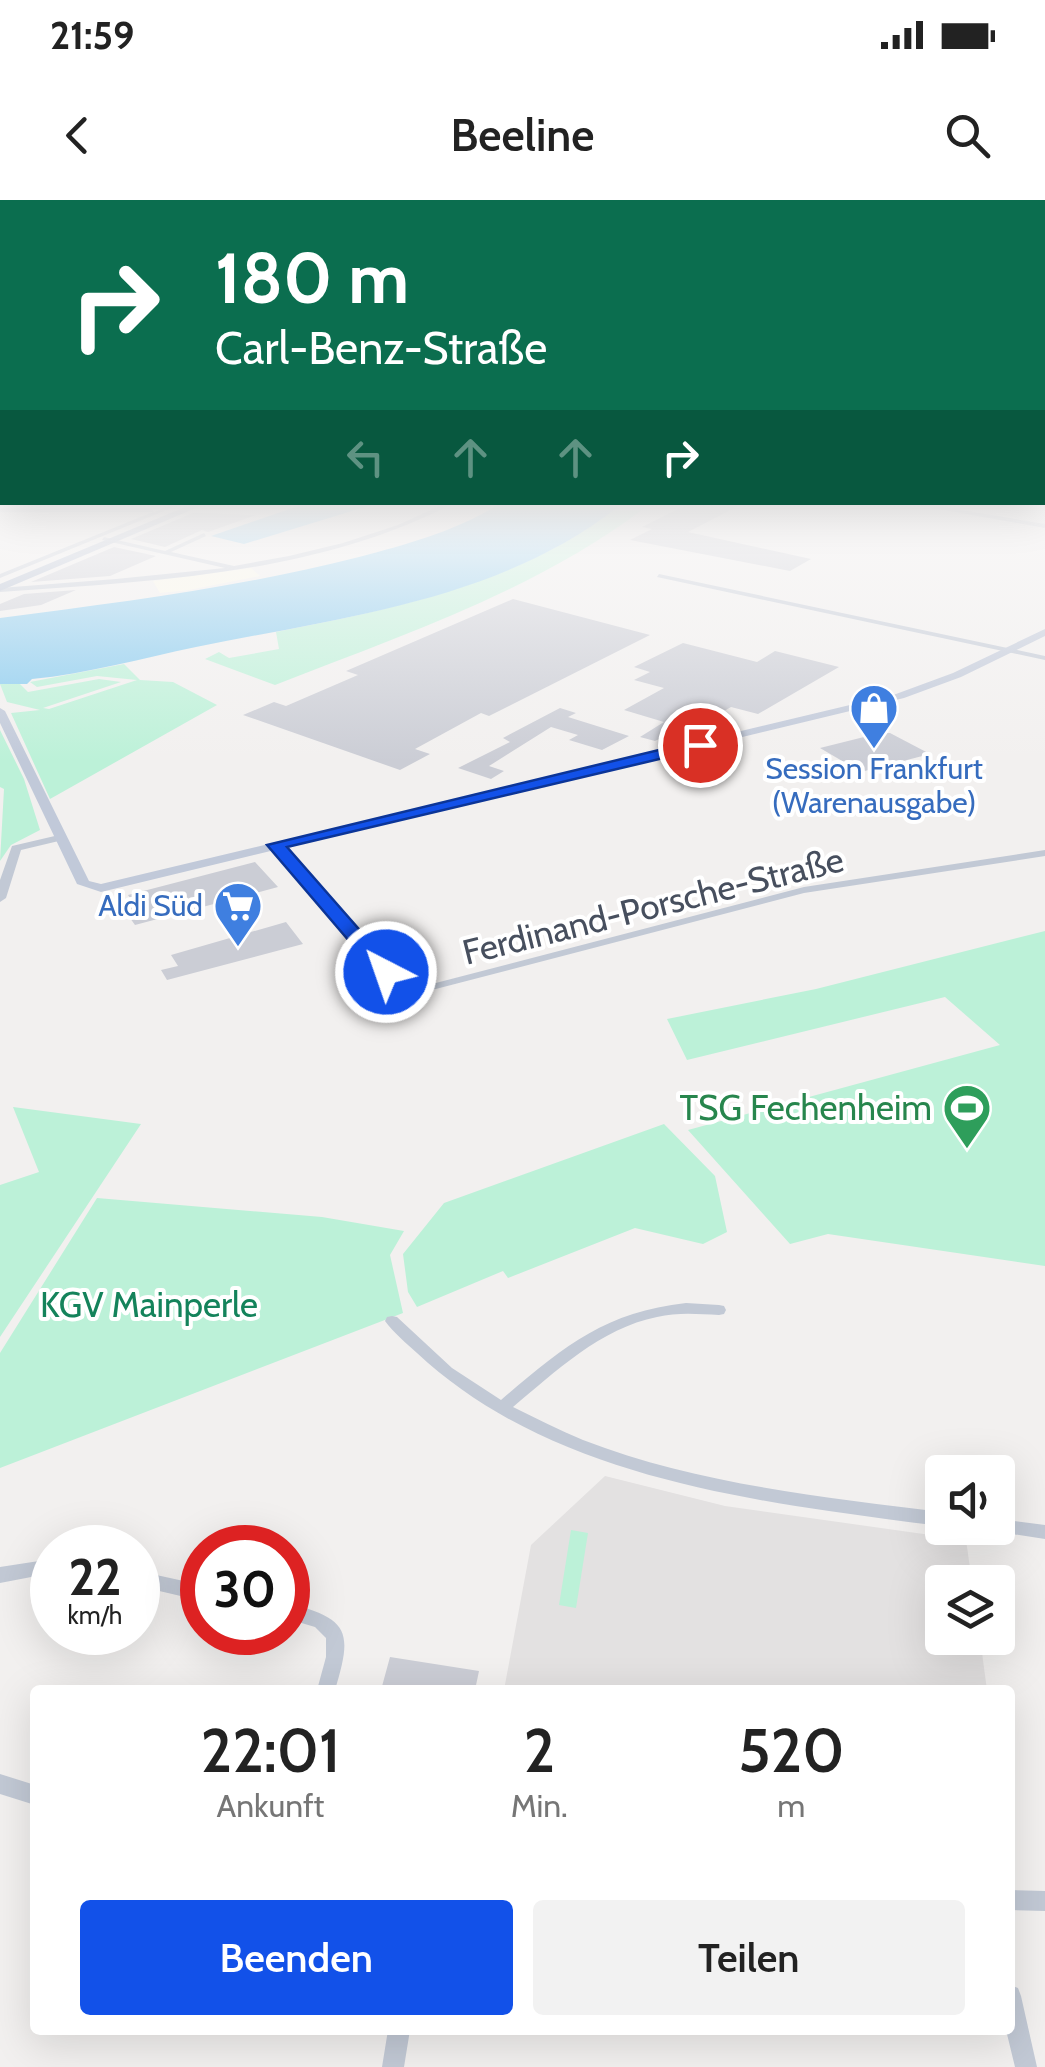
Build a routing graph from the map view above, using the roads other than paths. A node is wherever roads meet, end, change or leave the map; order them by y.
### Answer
1 (718, 588) edge
2 (1045, 632) edge
3 (1011, 649) junction
4 (1045, 658) edge
5 (0, 711) edge
6 (59, 838) junction
7 (275, 845) junction
8 (1045, 852) edge
9 (0, 898) edge
10 (719, 1310) dead end
11 (392, 1322) dead end
12 (502, 1408) junction
13 (925, 1516) edge
14 (1015, 1528) edge
15 (1045, 1532) edge
16 (30, 1570) edge
17 (0, 1576) edge
18 (310, 1617) edge
19 (327, 1685) edge
20 (0, 1784) edge
21 (30, 1794) edge
22 (1015, 1900) edge
23 (1045, 1901) edge
24 (1015, 2018) edge
25 (398, 2035) edge
26 (393, 2067) edge
27 (1026, 2067) edge

1 - 3 street
2 - 3 main road
3 - 4 street
3 - 7 main road
5 - 6 main road
6 - 7 main road
6 - 9 street
7 - 8 street, Ferdinand-Porsche-Straße
10 - 12 street
11 - 12 street
12 - 13 street
14 - 15 street
16 - 17 street
18 - 19 street
20 - 21 street
22 - 23 street
24 - 27 street
25 - 26 street

